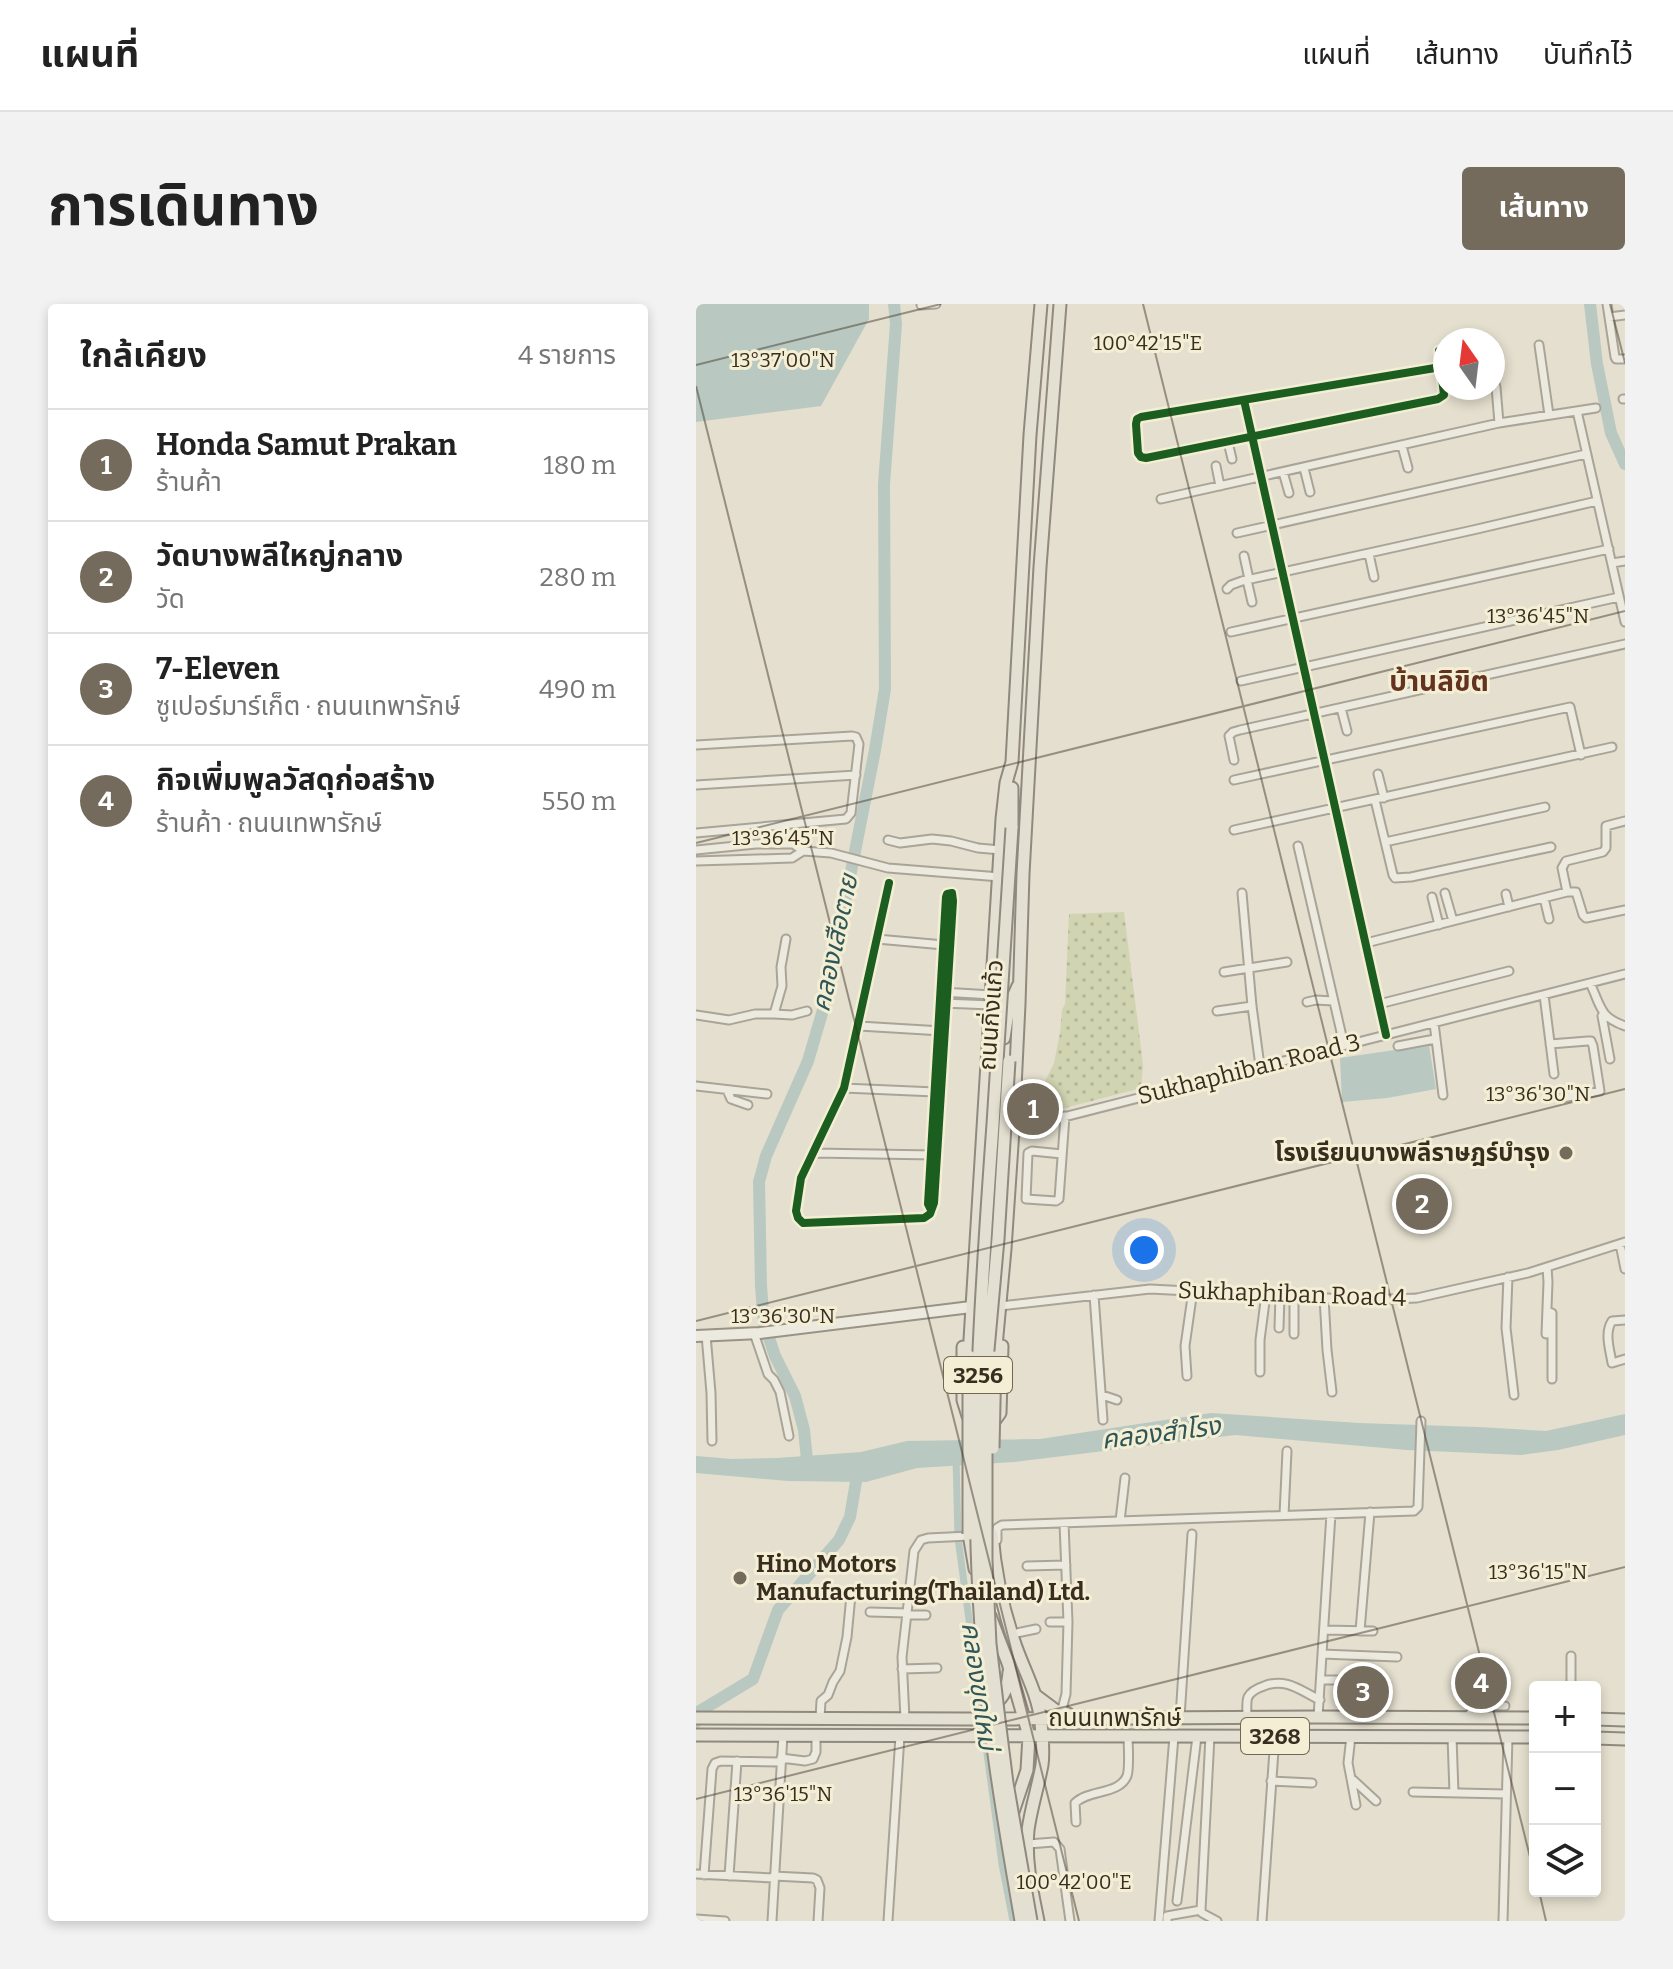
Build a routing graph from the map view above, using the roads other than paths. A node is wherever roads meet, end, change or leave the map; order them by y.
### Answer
1 (936, 304) edge
2 (1041, 304) edge
3 (1060, 304) edge
4 (1607, 304) edge
5 (921, 305) edge
6 (1625, 315) edge
7 (1609, 317) junction
8 (1539, 345) dead end
9 (1625, 359) edge
10 (1433, 368) edge
11 (1244, 400) junction
12 (1433, 400) edge
13 (1497, 400) edge
14 (1596, 408) dead end
15 (1577, 411) junction
16 (1549, 415) junction
17 (1499, 423) junction
18 (1252, 437) junction
19 (1228, 442) junction
20 (1402, 446) junction
21 (1586, 454) junction
22 (1232, 459) dead end
23 (1216, 466) dead end
24 (1304, 468) junction
25 (1408, 468) dead end
26 (1283, 472) junction
27 (1261, 477) junction
28 (1220, 486) junction
29 (1310, 492) dead end
30 (1289, 493) dead end
31 (1161, 499) dead end
32 (1597, 501) junction
33 (1272, 525) junction
34 (1237, 533) dead end
35 (1609, 549) junction
36 (1369, 554) junction
37 (1244, 556) dead end
38 (1625, 561) edge
39 (1612, 563) junction
40 (1282, 573) junction
41 (1374, 577) dead end
42 (1248, 580) junction
43 (1620, 580) edge
44 (1227, 589) dead end
45 (1619, 597) junction
46 (1252, 602) dead end
47 (1293, 619) junction
48 (1625, 622) edge
49 (1231, 632) dead end
50 (1625, 644) edge
51 (1304, 667) junction
52 (1241, 681) dead end
53 (1341, 708) junction
54 (1314, 714) junction
55 (1347, 731) dead end
56 (696, 745) edge
57 (1612, 747) dead end
58 (1581, 755) junction
59 (1234, 760) dead end
60 (1324, 760) junction
61 (1011, 769) junction
62 (1378, 774) dead end
63 (856, 775) junction
64 (1234, 780) dead end
65 (696, 785) edge
66 (1379, 799) junction
67 (1545, 807) dead end
68 (1335, 808) junction
69 (1625, 821) edge
70 (1234, 830) dead end
71 (696, 833) edge
72 (888, 840) dead end
73 (1385, 842) junction
74 (748, 845) junction
75 (1298, 846) dead end
76 (1551, 847) dead end
77 (696, 850) edge
78 (1001, 850) junction
79 (803, 851) junction
80 (748, 858) junction
81 (696, 861) edge
82 (1000, 877) junction
83 (889, 883) dead end
84 (1567, 892) junction
85 (1242, 893) dead end
86 (1445, 893) dead end
87 (1506, 894) dead end
88 (1432, 897) dead end
89 (1544, 898) junction
90 (1509, 907) junction
91 (1625, 910) edge
92 (1549, 919) dead end
93 (1453, 921) junction
94 (1439, 925) junction
95 (786, 939) dead end
96 (877, 939) junction
97 (1366, 943) junction
98 (947, 945) junction
99 (1287, 962) dead end
100 (1250, 968) junction
101 (1509, 971) dead end
102 (1224, 972) dead end
103 (1625, 974) edge
104 (1590, 983) junction
105 (1019, 984) junction
106 (944, 992) junction
107 (962, 993) junction
108 (1544, 995) junction
109 (1012, 999) junction
110 (992, 1000) junction
111 (1333, 1001) junction
112 (1307, 1002) dead end
113 (943, 1003) junction
114 (961, 1003) junction
115 (1379, 1004) junction
116 (1252, 1006) junction
117 (1601, 1010) junction
118 (807, 1011) dead end
119 (1217, 1011) dead end
120 (774, 1014) junction
121 (696, 1015) edge
122 (1434, 1023) junction
123 (859, 1026) junction
124 (1625, 1026) edge
125 (941, 1031) junction
126 (1386, 1035) junction
127 (1435, 1039) junction
128 (1550, 1044) junction
129 (1344, 1045) junction
130 (1398, 1046) dead end
131 (1610, 1059) dead end
132 (1260, 1066) junction
133 (1554, 1074) dead end
134 (696, 1086) edge
135 (844, 1088) junction
136 (727, 1090) junction
137 (937, 1093) junction
138 (767, 1094) dead end
139 (1443, 1095) dead end
140 (1562, 1098) dead end
141 (748, 1105) dead end
142 (1065, 1116) junction
143 (1013, 1130) junction
144 (813, 1153) junction
145 (1062, 1154) junction
146 (934, 1155) junction
147 (1623, 1243) edge
148 (1547, 1267) junction
149 (1625, 1269) edge
150 (1508, 1277) junction
151 (1193, 1290) junction
152 (1266, 1294) junction
153 (1094, 1295) junction
154 (1280, 1295) junction
155 (1294, 1296) junction
156 (1324, 1297) junction
157 (985, 1305) junction
158 (1547, 1311) junction
159 (999, 1312) junction
160 (971, 1314) junction
161 (1625, 1320) edge
162 (1279, 1328) dead end
163 (757, 1333) junction
164 (1294, 1334) dead end
165 (1546, 1334) dead end
166 (701, 1335) edge
167 (995, 1351) junction
168 (1625, 1359) edge
169 (1260, 1372) dead end
170 (1187, 1376) dead end
171 (1552, 1379) dead end
172 (1332, 1392) dead end
173 (1102, 1395) junction
174 (1514, 1395) dead end
175 (1117, 1400) dead end
176 (1103, 1420) dead end
177 (1421, 1421) dead end
178 (789, 1436) dead end
179 (712, 1441) dead end
180 (1287, 1451) dead end
181 (1125, 1478) dead end
182 (1370, 1512) junction
183 (1331, 1514) junction
184 (1284, 1515) junction
185 (1120, 1521) junction
186 (1064, 1523) junction
187 (1192, 1534) dead end
188 (963, 1536) junction
189 (1066, 1565) junction
190 (1027, 1566) dead end
191 (1000, 1591) junction
192 (851, 1595) dead end
193 (870, 1612) dead end
194 (907, 1614) junction
195 (926, 1615) dead end
196 (1050, 1622) dead end
197 (1068, 1622) junction
198 (1036, 1629) dead end
199 (1324, 1630) junction
200 (1360, 1631) junction
201 (1373, 1631) dead end
202 (1012, 1634) junction
203 (1322, 1654) junction
204 (1571, 1656) dead end
205 (1397, 1657) dead end
206 (1008, 1663) junction
207 (937, 1668) dead end
208 (902, 1669) junction
209 (1321, 1680) junction
210 (1338, 1680) dead end
211 (1571, 1681) edge
212 (1035, 1694) junction
213 (1320, 1700) junction
214 (1505, 1706) dead end
215 (1061, 1713) junction
216 (1180, 1717) junction
217 (1247, 1717) junction
218 (1318, 1717) junction
219 (696, 1718) edge
220 (820, 1718) junction
221 (1021, 1718) junction
222 (1040, 1718) junction
223 (1084, 1718) junction
224 (1467, 1718) junction
225 (1529, 1718) edge
226 (905, 1719) junction
227 (966, 1719) junction
228 (1601, 1719) edge
229 (1625, 1720) edge
230 (701, 1735) edge
231 (783, 1735) junction
232 (1067, 1735) junction
233 (816, 1736) junction
234 (900, 1736) junction
235 (1015, 1736) junction
236 (1035, 1736) junction
237 (1128, 1736) junction
238 (1174, 1736) junction
239 (1197, 1736) junction
240 (1210, 1736) junction
241 (1275, 1736) junction
242 (1351, 1736) junction
243 (1452, 1737) junction
244 (1508, 1737) junction
245 (1529, 1737) edge
246 (1601, 1738) edge
247 (1625, 1739) edge
248 (1029, 1756) junction
249 (780, 1760) junction
250 (737, 1761) junction
251 (1042, 1762) junction
252 (1351, 1778) junction
253 (1271, 1781) junction
254 (1312, 1783) dead end
255 (1413, 1792) dead end
256 (1454, 1793) junction
257 (1506, 1794) junction
258 (1376, 1801) dead end
259 (1356, 1805) dead end
260 (1076, 1822) dead end
261 (1007, 1837) junction
262 (1028, 1844) junction
263 (700, 1875) edge
264 (729, 1876) junction
265 (774, 1877) junction
266 (1177, 1901) dead end
267 (1201, 1910) junction
268 (696, 1919) edge
269 (725, 1921) edge
270 (772, 1921) edge
271 (818, 1921) edge
272 (888, 1921) edge
273 (1019, 1921) edge
274 (1031, 1921) edge
275 (1038, 1921) edge
276 (1070, 1921) edge
277 (1159, 1921) edge
278 (1167, 1921) edge
279 (1217, 1921) edge
280 (1262, 1921) edge
281 (1503, 1921) edge

1 - 5 street
2 - 61 main road, ถนนกิ่งแก้ว / 3256
3 - 105 main road, ถนนกิ่งแก้ว / 3256
4 - 7 street
6 - 7 street
7 - 9 street
8 - 16 street
10 - 11 street
11 - 18 street
11 - 19 street
12 - 18 street
13 - 17 street
14 - 15 street
15 - 16 street
15 - 21 street
16 - 17 street
17 - 20 street
18 - 19 street
18 - 27 street
19 - 22 street
20 - 24 street
20 - 25 street
21 - 32 street
21 - 33 street
23 - 28 street
24 - 26 street
24 - 29 street
26 - 27 street
26 - 30 street
27 - 28 street
27 - 33 street
28 - 31 street
32 - 35 street
32 - 36 street
33 - 34 street
33 - 40 street
35 - 39 street
35 - 47 street
36 - 40 street
36 - 41 street
37 - 42 street
38 - 39 street
39 - 43 street
40 - 42 street
40 - 47 street
42 - 44 street
42 - 46 street
43 - 45 street
45 - 48 street
45 - 51 street
47 - 49 street
47 - 51 street
50 - 53 street
51 - 52 street
51 - 54 street
53 - 54 street
53 - 55 street
54 - 59 street
54 - 60 street
56 - 63 street
57 - 58 street
58 - 60 street
58 - 66 street
60 - 64 street
60 - 68 street
61 - 78 main road, ถนนกิ่งแก้ว / 3256
61 - 261 main road, 3256, bridge
62 - 66 street
63 - 65 street
63 - 71 street
66 - 68 street
66 - 73 street
67 - 73 street
68 - 70 street
68 - 97 street
69 - 84 street
72 - 78 street
73 - 76 street
74 - 77 street
74 - 79 street
74 - 80 street
75 - 111 street
78 - 82 main road, ถนนกิ่งแก้ว / 3256
79 - 80 street
79 - 82 street
80 - 81 street
82 - 110 main road, ถนนกิ่งแก้ว / 3256
83 - 96 street
84 - 89 street
84 - 91 street
85 - 100 street
86 - 93 street
87 - 90 street
88 - 94 street
89 - 90 street
89 - 92 street
90 - 93 street
93 - 94 street
94 - 97 street
95 - 120 street
96 - 98 street
96 - 123 street
97 - 115 street
98 - 98 street
98 - 106 street
99 - 100 street
100 - 102 street
100 - 116 street
101 - 115 street
103 - 104 street, Sukhaphiban Road 3
104 - 108 street, Sukhaphiban Road 3
104 - 117 street
105 - 109 main road, 3256
105 - 143 main road, ถนนกิ่งแก้ว / 3256
106 - 107 street
106 - 113 street
107 - 110 street
107 - 114 street
108 - 122 street, Sukhaphiban Road 3
108 - 128 street
109 - 157 main road, 3256
109 - 274 main road, 3256, bridge
110 - 114 street
110 - 160 main road, ถนนกิ่งแก้ว / 3256
111 - 112 street
111 - 129 street
113 - 114 street
113 - 125 street
115 - 126 street
116 - 119 street
116 - 132 street
117 - 124 street
117 - 131 street
118 - 120 street
120 - 121 street
122 - 126 street, Sukhaphiban Road 3
122 - 127 street
123 - 125 street
123 - 135 street
125 - 137 street
126 - 129 street, Sukhaphiban Road 3
127 - 130 street
127 - 139 street
128 - 133 street
128 - 140 street
129 - 132 street, Sukhaphiban Road 3
132 - 142 street, Sukhaphiban Road 3
134 - 136 street
135 - 137 street
135 - 144 street
136 - 138 street
136 - 141 street
137 - 146 street
142 - 143 street, Sukhaphiban Road 3
142 - 145 street
143 - 159 main road, ถนนกิ่งแก้ว / 3256
144 - 146 street
144 - 146 street
145 - 145 street
147 - 148 street, Sukhaphiban Road 4
147 - 149 street
148 - 150 street, Sukhaphiban Road 4
148 - 158 street
150 - 156 street, Sukhaphiban Road 4
150 - 174 street
151 - 152 street, Sukhaphiban Road 4
151 - 153 street, Sukhaphiban Road 4
151 - 170 street
152 - 154 street, Sukhaphiban Road 4
152 - 169 street
153 - 159 street, Sukhaphiban Road 4
153 - 173 street
154 - 155 street, Sukhaphiban Road 4
154 - 162 street
155 - 156 street, Sukhaphiban Road 4
155 - 164 street
156 - 172 street
157 - 160 main road
157 - 167 main road
158 - 165 street
158 - 171 street
159 - 160 main road
159 - 167 main road, ถนนกิ่งแก้ว / 3256
160 - 163 main road
160 - 188 main road, ถนนกิ่งแก้ว / 3256, bridge
161 - 168 street
163 - 166 main road
163 - 178 street
166 - 179 street
167 - 191 main road, ถนนกิ่งแก้ว / 3256, bridge
173 - 175 street
173 - 176 street
177 - 182 street
180 - 184 street
181 - 185 street
182 - 183 street
182 - 200 street
183 - 184 street
183 - 199 street
184 - 185 street
185 - 186 street
186 - 189 street
186 - 191 street
187 - 216 street
188 - 194 street
188 - 206 main road, ถนนกิ่งแก้ว / 3256
189 - 190 street
189 - 197 street
191 - 202 main road, ถนนกิ่งแก้ว / 3256
192 - 220 street
193 - 194 street
194 - 195 street
194 - 208 street
196 - 197 street
197 - 215 street
198 - 202 street
199 - 200 street
199 - 203 street
200 - 201 street
202 - 212 main road, ถนนกิ่งแก้ว / 3256
203 - 205 street
203 - 209 street
204 - 211 street
206 - 221 main road, ถนนกิ่งแก้ว / 3256
206 - 227 main road
207 - 208 street
208 - 226 street
209 - 210 street
209 - 213 street
212 - 215 main road
212 - 222 main road, ถนนกิ่งแก้ว / 3256
213 - 217 street
213 - 218 street
214 - 224 street
215 - 223 main road
216 - 217 main road, ถนนเทพารักษ์ / 3268
216 - 223 main road, ถนนเทพารักษ์ / 3268
217 - 218 main road, ถนนเทพารักษ์ / 3268
218 - 224 main road, ถนนเทพารักษ์ / 3268
219 - 220 main road, ถนนเทพารักษ์ / 3268
220 - 226 main road, ถนนเทพารักษ์ / 3268
221 - 222 main road, ถนนเทพารักษ์ / 3268
221 - 227 main road, ถนนเทพารักษ์ / 3268, bridge
221 - 236 main road, 3256
222 - 223 main road, ถนนเทพารักษ์ / 3268
222 - 236 main road, 3256
224 - 225 main road, ถนนเทพารักษ์ / 3268
226 - 227 main road, ถนนเทพารักษ์ / 3268
228 - 229 main road
230 - 231 main road, ถนนเทพารักษ์ / 3268
231 - 233 main road, ถนนเทพารักษ์ / 3268
231 - 249 street
232 - 236 main road, ถนนเทพารักษ์ / 3268
232 - 237 main road, ถนนเทพารักษ์ / 3268
232 - 251 main road
233 - 234 main road, ถนนเทพารักษ์ / 3268
233 - 249 street
234 - 235 main road, ถนนเทพารักษ์ / 3268, bridge
234 - 272 street
235 - 236 main road, ถนนเทพารักษ์ / 3268
235 - 248 main road
236 - 248 main road, 3256
236 - 251 main road, 3256
237 - 238 main road, ถนนเทพารักษ์ / 3268
237 - 260 street
238 - 239 main road, ถนนเทพารักษ์ / 3268
238 - 277 street
239 - 240 main road, ถนนเทพารักษ์ / 3268
239 - 266 street
240 - 241 main road, ถนนเทพารักษ์ / 3268
240 - 267 street
241 - 242 main road, ถนนเทพารักษ์ / 3268
241 - 253 street
242 - 243 main road, ถนนเทพารักษ์ / 3268
242 - 252 street
243 - 244 main road, ถนนเทพารักษ์ / 3268
243 - 256 street
244 - 245 main road, ถนนเทพารักษ์ / 3268
244 - 257 street
246 - 247 main road
248 - 261 main road, 3256, bridge
249 - 250 street
249 - 265 street
250 - 263 street
250 - 264 street
251 - 262 main road, 3256
252 - 258 street
252 - 259 street
253 - 254 street
253 - 280 street
255 - 256 street
256 - 257 street
257 - 281 street
261 - 273 main road, 3256, bridge
262 - 275 main road, 3256
262 - 276 street
263 - 264 street
264 - 265 street
265 - 270 street
265 - 271 street
267 - 278 street
267 - 279 street
268 - 269 street

